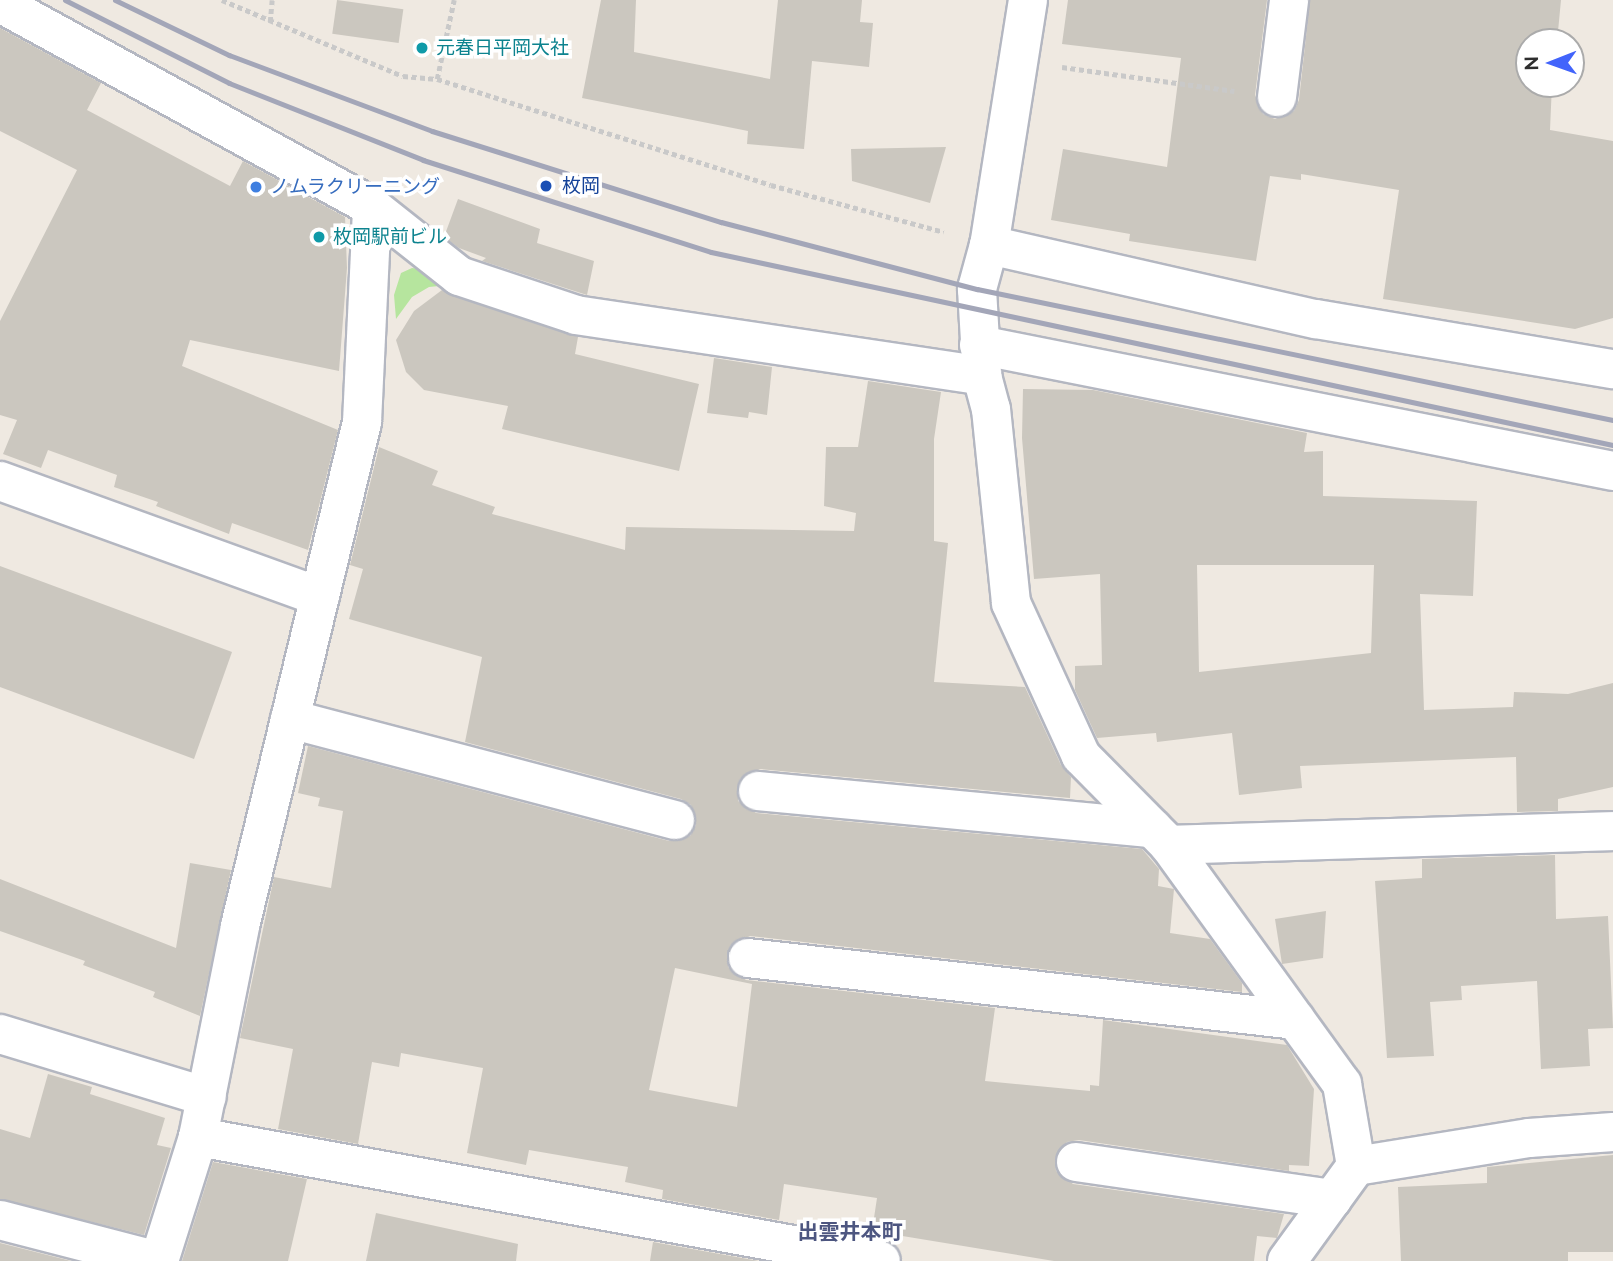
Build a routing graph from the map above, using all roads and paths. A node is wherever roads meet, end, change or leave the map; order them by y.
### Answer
1 (222, 0) edge
2 (272, 0) edge
3 (454, 0) edge
4 (1028, 0) edge
5 (1289, 0) edge
6 (0, 3) edge
7 (270, 22) junction
8 (1018, 61) junction
9 (437, 79) junction
10 (1276, 97) joint
11 (372, 207) junction
12 (989, 245) junction
13 (981, 361) junction
14 (1613, 369) edge
15 (1613, 471) edge
16 (0, 481) edge
17 (320, 597) junction
18 (290, 719) junction
19 (758, 791) dead end
20 (675, 821) dead end
21 (1613, 831) edge
22 (1160, 837) junction
23 (748, 958) dead end
24 (1296, 1020) junction
25 (0, 1034) edge
26 (207, 1097) junction
27 (1613, 1132) edge
28 (198, 1137) junction
29 (1076, 1162) dead end
30 (1356, 1166) junction
31 (1332, 1199) junction
32 (0, 1220) edge
33 (159, 1261) edge
34 (880, 1261) edge
35 (1287, 1261) edge

1 - 7 path
2 - 7 path
3 - 9 path
4 - 8 street
5 - 10 street
6 - 11 street
7 - 9 path
8 - 10 path
8 - 12 street
9 - 12 path
11 - 13 street
11 - 17 street
12 - 13 street
12 - 14 street
13 - 15 street
13 - 22 street
16 - 17 street
17 - 18 street
18 - 20 street
18 - 26 street
19 - 22 street
21 - 22 street
22 - 24 street
23 - 24 street
24 - 30 street
25 - 26 street
26 - 28 street
27 - 30 street
28 - 33 street
28 - 34 street
29 - 31 street
30 - 31 street
31 - 35 street
32 - 33 street

